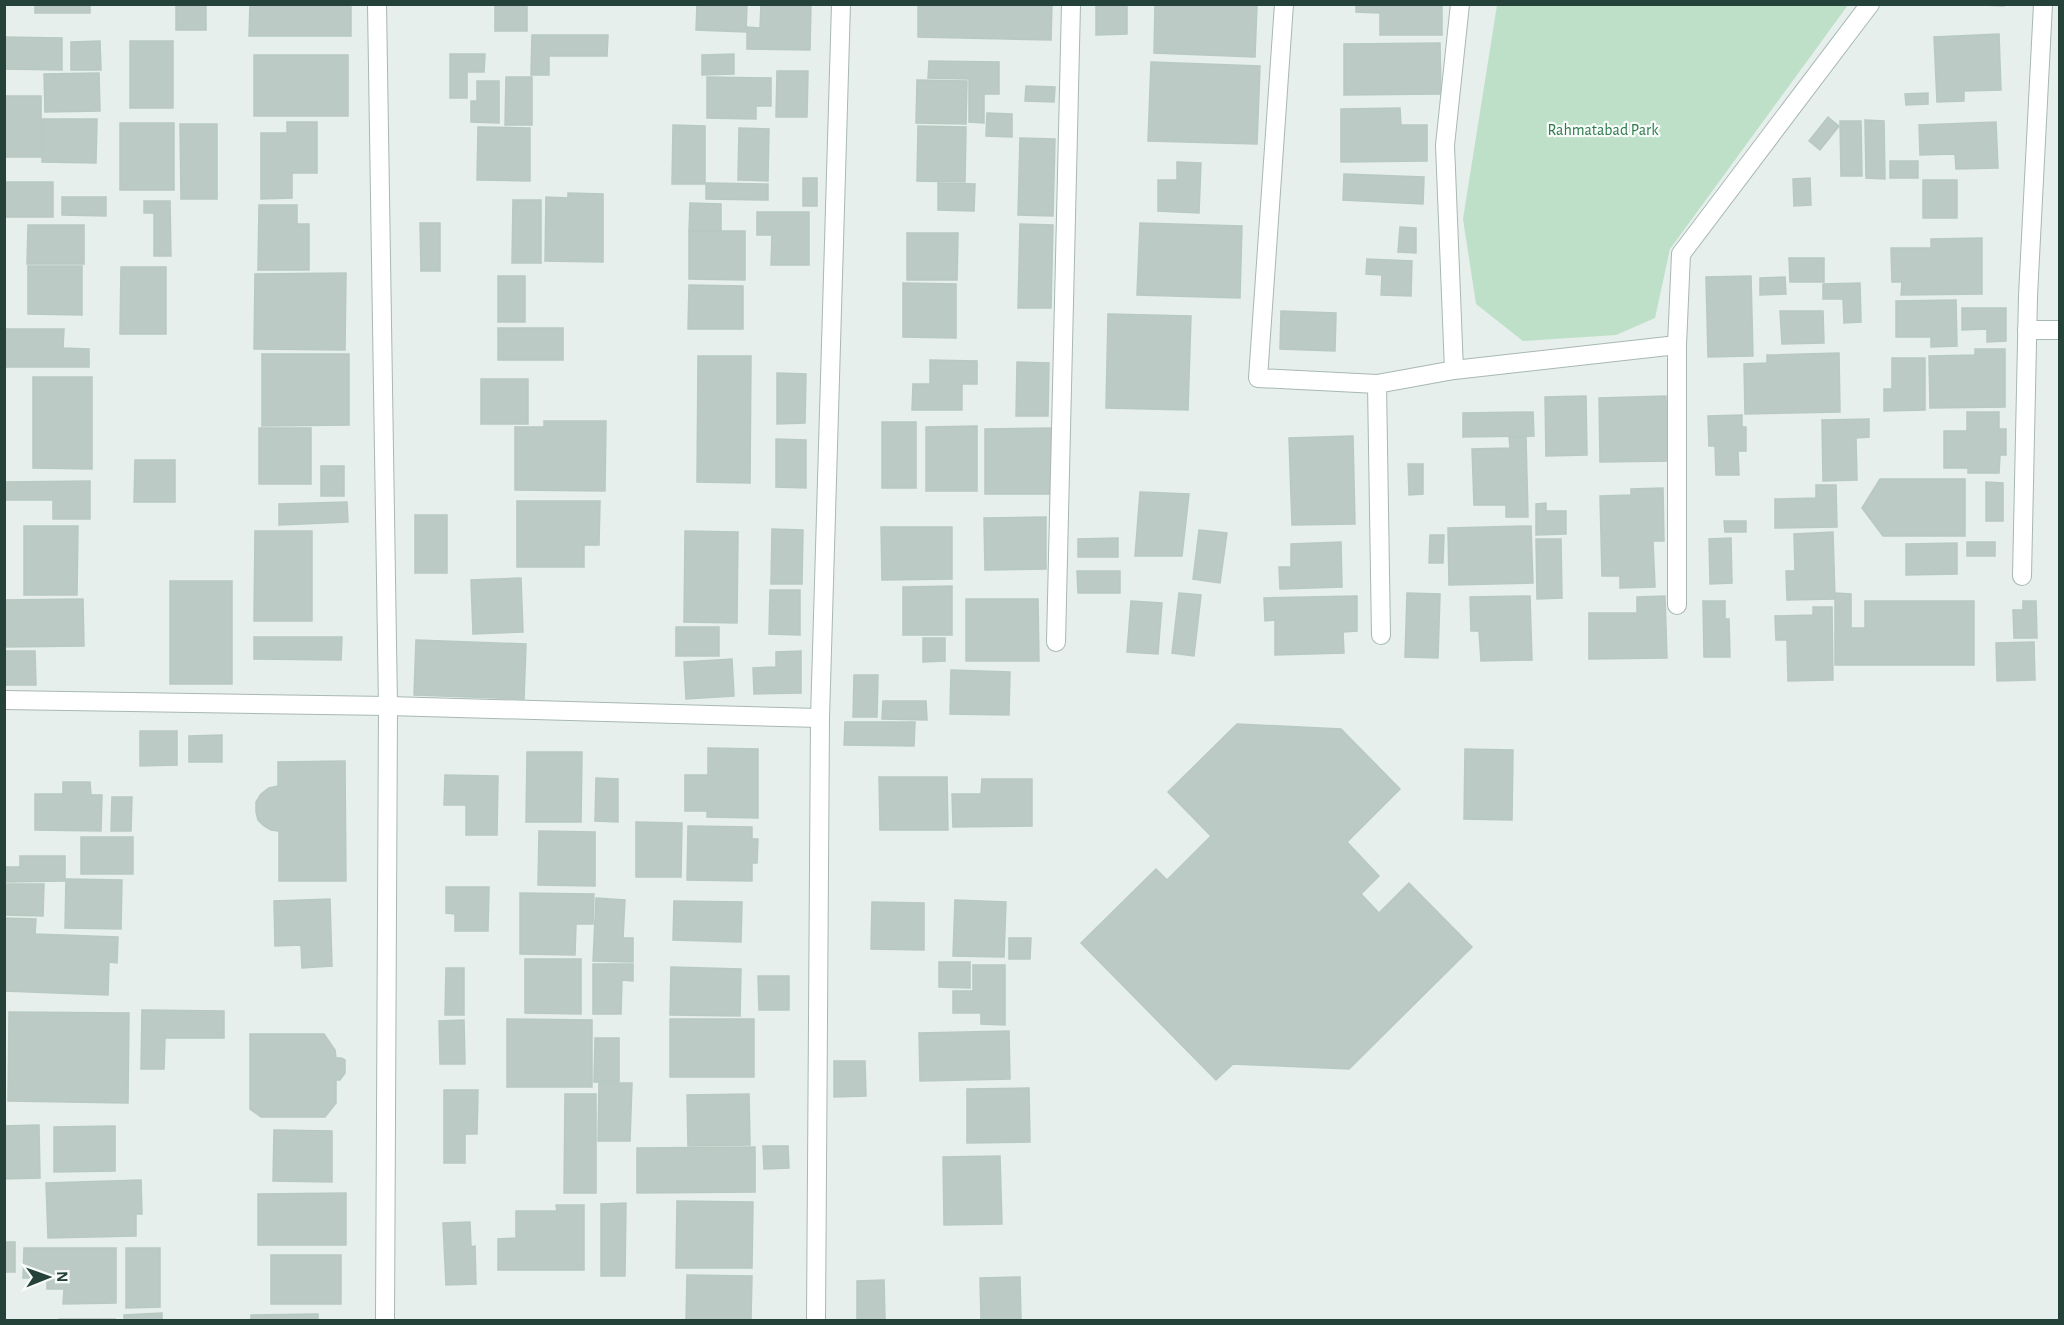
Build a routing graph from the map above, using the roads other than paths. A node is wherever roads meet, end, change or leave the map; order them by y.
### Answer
1 (377, 4) edge
2 (841, 4) edge
3 (1071, 4) edge
4 (1284, 4) edge
5 (1461, 4) edge
6 (1870, 4) edge
7 (2043, 4) edge
8 (2027, 330) junction
9 (2060, 330) edge
10 (1677, 345) junction
11 (1454, 370) junction
12 (1377, 384) junction
13 (2022, 576) dead end
14 (1677, 604) dead end
15 (1381, 635) dead end
16 (1056, 642) dead end
17 (4, 700) edge
18 (388, 706) junction
19 (820, 718) junction
20 (385, 1320) edge
21 (816, 1320) edge

1 - 18 street
2 - 19 street
3 - 16 street
4 - 12 street
5 - 11 street
6 - 10 street
7 - 8 street
8 - 9 street
8 - 13 street
10 - 11 street
10 - 14 street
11 - 12 street
12 - 15 street
17 - 18 street
18 - 19 street
18 - 20 street
19 - 21 street

